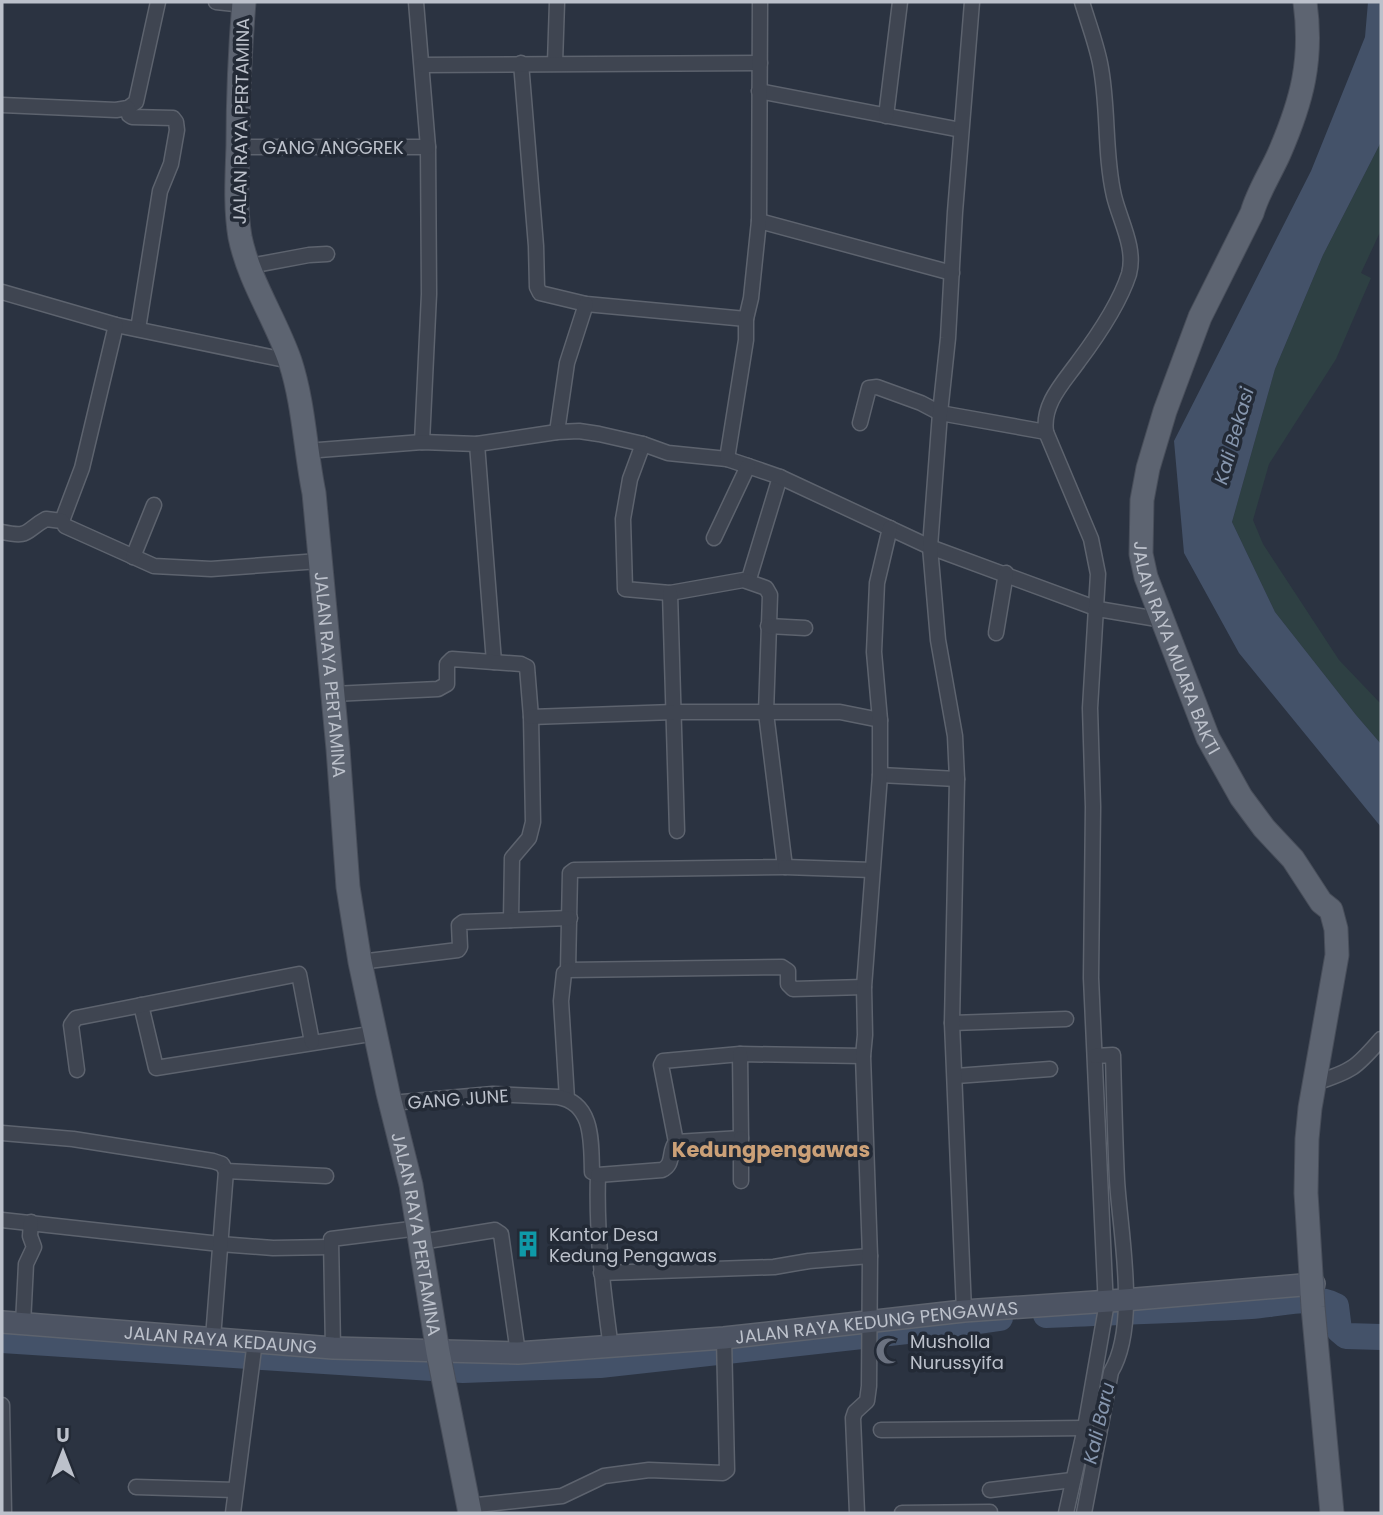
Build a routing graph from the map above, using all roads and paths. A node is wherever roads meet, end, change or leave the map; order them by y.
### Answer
1 (158, 2) edge
2 (216, 2) edge
3 (416, 2) edge
4 (557, 2) edge
5 (760, 2) edge
6 (901, 2) edge
7 (972, 2) edge
8 (1082, 2) edge
9 (1305, 2) edge
10 (244, 4) edge
11 (522, 63) junction
12 (555, 63) junction
13 (760, 63) junction
14 (422, 65) junction
15 (759, 91) junction
16 (2, 105) edge
17 (128, 108) junction
18 (886, 116) junction
19 (961, 130) junction
20 (428, 146) junction
21 (238, 147) junction
22 (759, 221) junction
23 (327, 254) dead end
24 (250, 266) junction
25 (952, 273) junction
26 (2, 292) edge
27 (586, 304) junction
28 (746, 319) junction
29 (116, 326) junction
30 (138, 329) junction
31 (290, 360) junction
32 (940, 413) junction
33 (860, 423) dead end
34 (557, 432) junction
35 (1046, 432) junction
36 (422, 442) junction
37 (643, 443) junction
38 (477, 444) junction
39 (306, 451) junction
40 (727, 459) junction
41 (748, 466) junction
42 (780, 477) junction
43 (154, 505) dead end
44 (62, 521) junction
45 (890, 528) junction
46 (2, 532) edge
47 (713, 538) dead end
48 (930, 547) junction
49 (133, 557) junction
50 (319, 561) junction
51 (1006, 573) junction
52 (746, 581) junction
53 (670, 593) junction
54 (1106, 610) junction
55 (1163, 621) junction
56 (768, 626) junction
57 (805, 628) dead end
58 (996, 633) dead end
59 (494, 662) junction
60 (333, 694) junction
61 (674, 712) junction
62 (765, 713) junction
63 (531, 717) junction
64 (880, 720) junction
65 (880, 775) junction
66 (957, 779) junction
67 (677, 831) dead end
68 (785, 867) junction
69 (873, 870) junction
70 (570, 918) junction
71 (510, 920) junction
72 (360, 962) junction
73 (568, 970) junction
74 (863, 987) junction
75 (141, 1005) junction
76 (1066, 1019) dead end
77 (952, 1023) junction
78 (376, 1033) junction
79 (1381, 1039) edge
80 (312, 1042) junction
81 (740, 1054) junction
82 (863, 1056) junction
83 (1050, 1069) dead end
84 (77, 1070) dead end
85 (956, 1076) junction
86 (1315, 1083) junction
87 (567, 1099) junction
88 (391, 1103) junction
89 (2, 1133) edge
90 (741, 1138) junction
91 (676, 1142) junction
92 (226, 1171) junction
93 (598, 1175) junction
94 (326, 1176) dead end
95 (741, 1181) dead end
96 (2, 1220) edge
97 (31, 1222) junction
98 (420, 1235) junction
99 (220, 1244) junction
100 (330, 1247) junction
101 (870, 1256) junction
102 (601, 1273) junction
103 (1314, 1284) junction
104 (1113, 1305) junction
105 (964, 1311) junction
106 (12, 1323) edge
107 (868, 1331) junction
108 (212, 1338) junction
109 (333, 1348) junction
110 (611, 1348) junction
111 (724, 1348) junction
112 (253, 1351) junction
113 (519, 1353) junction
114 (440, 1364) junction
115 (2, 1405) edge
116 (1085, 1428) junction
117 (881, 1430) dead end
118 (1072, 1480) junction
119 (136, 1487) dead end
120 (235, 1490) junction
121 (990, 1490) dead end
122 (469, 1509) edge
123 (4, 1513) edge
124 (233, 1513) edge
125 (857, 1513) edge
126 (902, 1513) edge
127 (911, 1513) edge
128 (990, 1513) edge
129 (1066, 1513) edge
130 (1084, 1513) edge
131 (1332, 1513) edge

1 - 17 street
2 - 10 street
3 - 14 street
4 - 12 street
5 - 13 street
6 - 18 street
7 - 19 street
8 - 35 street
9 - 55 main road, JALAN RAYA MUARA BAKTI
10 - 21 main road, JALAN RAYA PERTAMINA
11 - 12 street
11 - 14 street
11 - 27 street
12 - 13 street
13 - 15 street
14 - 20 street
15 - 18 street
15 - 22 street
16 - 17 street
17 - 30 street
18 - 19 street
19 - 25 street
20 - 21 street, GANG ANGGREK
20 - 36 street
21 - 24 main road, JALAN RAYA PERTAMINA
22 - 25 street
22 - 28 street
23 - 24 street
24 - 31 main road, JALAN RAYA PERTAMINA
25 - 32 street
26 - 29 street
27 - 28 street
27 - 34 street
28 - 40 street
29 - 30 street
29 - 44 street
30 - 31 street
31 - 39 main road, JALAN RAYA PERTAMINA
32 - 33 street
32 - 35 street
32 - 48 street
34 - 37 street
34 - 38 street
35 - 54 street
36 - 38 street
36 - 39 street
37 - 40 street
37 - 53 street
38 - 59 street
39 - 50 main road, JALAN RAYA PERTAMINA
40 - 41 street
41 - 42 street
41 - 47 street
42 - 45 street
42 - 52 street
43 - 49 street
44 - 46 street
44 - 49 street
45 - 48 street
45 - 64 street
48 - 51 street
48 - 66 street
49 - 50 street
50 - 60 main road, JALAN RAYA PERTAMINA
51 - 54 street
51 - 58 street
52 - 53 street
52 - 56 street
53 - 61 street
54 - 55 street
54 - 104 street
55 - 86 main road, JALAN RAYA MUARA BAKTI
56 - 57 street
56 - 62 street
59 - 60 street
59 - 63 street
60 - 72 main road, JALAN RAYA PERTAMINA
61 - 62 street
61 - 63 street
61 - 67 street
62 - 64 street
62 - 68 street
63 - 71 street
64 - 65 street
65 - 66 street
65 - 69 street
66 - 77 street
68 - 69 street
68 - 70 street
69 - 74 street
70 - 71 street
70 - 73 street
71 - 72 street
72 - 78 main road, JALAN RAYA PERTAMINA
73 - 74 street
73 - 87 street
74 - 82 street
75 - 80 street
75 - 80 street
75 - 84 street
76 - 77 street
77 - 85 street
78 - 80 street
78 - 88 main road, JALAN RAYA PERTAMINA
79 - 86 street
81 - 82 street
81 - 90 street
81 - 91 street
82 - 101 street
83 - 85 street
85 - 105 street
86 - 103 main road, JALAN RAYA MUARA BAKTI
87 - 88 street, GANG JUNE
87 - 93 street
88 - 98 main road, JALAN RAYA PERTAMINA
89 - 92 street
90 - 91 street
90 - 95 street
91 - 93 street
92 - 94 street
92 - 99 street
93 - 102 street
96 - 97 street
97 - 99 street
97 - 106 street
98 - 100 street
98 - 113 street
98 - 114 main road, JALAN RAYA PERTAMINA
99 - 100 street
99 - 108 street
100 - 109 street
101 - 102 street
101 - 107 street
102 - 110 street
103 - 104 street, JALAN RAYA KEDUNG PENGAWAS
103 - 131 main road, JALAN RAYA MUARA BAKTI
104 - 105 street, JALAN RAYA KEDUNG PENGAWAS
104 - 116 street
104 - 130 street
105 - 107 street, JALAN RAYA KEDUNG PENGAWAS
106 - 108 street, JALAN RAYA KEDAUNG
107 - 111 street, JALAN RAYA KEDUNG PENGAWAS
107 - 125 street
108 - 112 street, JALAN RAYA KEDAUNG
109 - 112 street, JALAN RAYA KEDAUNG
109 - 114 street, JALAN RAYA KEDAUNG
110 - 111 street, JALAN RAYA KEDUNG PENGAWAS
110 - 113 street, JALAN RAYA KEDUNG PENGAWAS
111 - 122 street
112 - 120 street
113 - 114 street, JALAN RAYA KEDUNG PENGAWAS
114 - 122 main road, JALAN RAYA PERTAMINA
115 - 123 street
116 - 117 street
116 - 118 street
118 - 121 street
118 - 129 street
119 - 120 street
120 - 124 street
126 - 127 street
127 - 128 street

